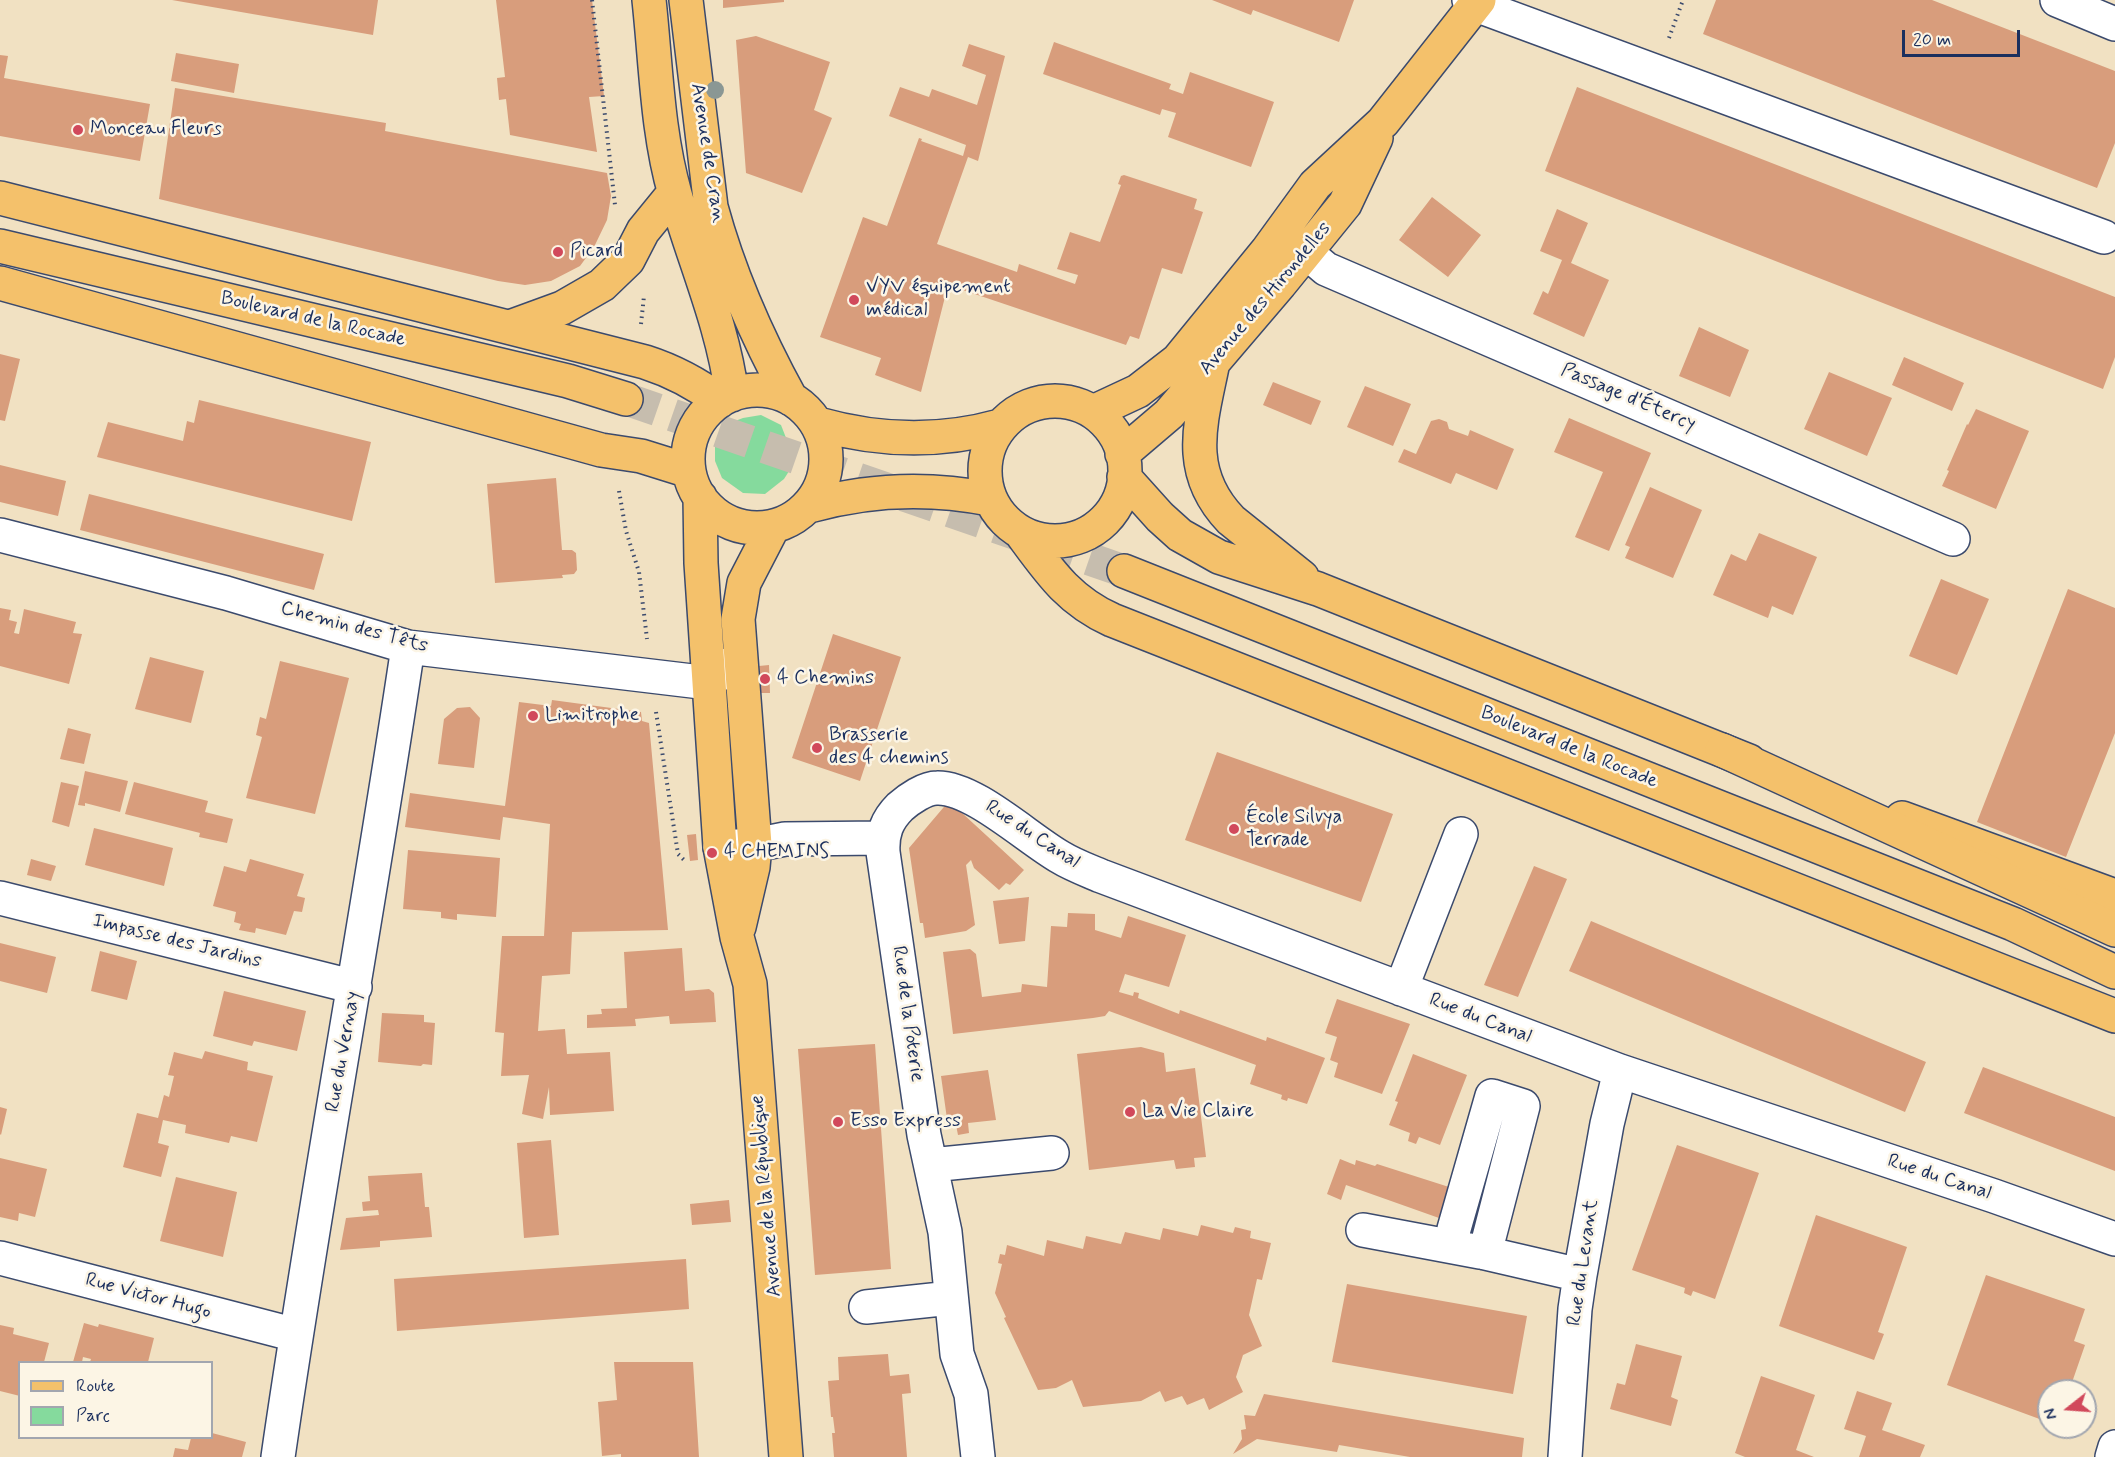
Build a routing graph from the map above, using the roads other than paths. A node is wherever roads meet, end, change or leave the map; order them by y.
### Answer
1 (649, 0) edge
2 (686, 0) edge
3 (2057, 0) edge
4 (1475, 2) edge
5 (2115, 24) edge
6 (1383, 123) junction
7 (674, 193) junction
8 (0, 198) edge
9 (2104, 237) dead end
10 (0, 246) edge
11 (1306, 252) junction
12 (0, 283) edge
13 (510, 327) junction
14 (1212, 365) junction
15 (726, 398) junction
16 (626, 399) tunnel mouth
17 (791, 399) junction
18 (1093, 412) junction
19 (818, 424) junction
20 (1000, 426) junction
21 (1123, 466) junction
22 (695, 484) junction
23 (990, 499) junction
24 (809, 506) junction
25 (773, 527) junction
26 (1021, 532) junction
27 (0, 535) edge
28 (1953, 538) dead end
29 (1124, 571) tunnel mouth
30 (1317, 589) junction
31 (408, 647) junction
32 (740, 654) junction
33 (709, 683) junction
34 (1722, 750) junction
35 (1461, 834) dead end
36 (883, 838) junction
37 (755, 845) junction
38 (720, 847) junction
39 (2115, 896) edge
40 (0, 898) edge
41 (2013, 924) junction
42 (2115, 930) edge
43 (737, 937) junction
44 (2115, 951) edge
45 (2115, 972) edge
46 (355, 987) junction
47 (1401, 989) junction
48 (2115, 1016) edge
49 (1620, 1071) junction
50 (1052, 1153) dead end
51 (931, 1166) junction
52 (1454, 1229) dead end
53 (1363, 1230) dead end
54 (2115, 1239) edge
55 (1485, 1253) junction
56 (0, 1258) edge
57 (1580, 1275) junction
58 (951, 1298) junction
59 (866, 1307) dead end
60 (296, 1335) junction
61 (2115, 1447) edge
62 (278, 1457) edge
63 (786, 1457) edge
64 (978, 1457) edge
65 (1565, 1457) edge
66 (2112, 1457) edge

1 - 7 main road, Avenue de Cran
2 - 17 main road, Avenue de Cran
3 - 5 street
4 - 6 main road, Avenue des Hirondelles
4 - 9 street
6 - 11 main road, Avenue des Hirondelles
6 - 18 main road, Avenue des Hirondelles
7 - 13 main road
7 - 15 main road, Avenue de Cran
8 - 13 main road
10 - 16 main road, Boulevard de la Rocade
11 - 14 main road, Avenue des Hirondelles
11 - 28 street, Passage d'Étercy
12 - 22 main road
13 - 15 main road
14 - 21 main road, Avenue des Hirondelles
14 - 30 main road
15 - 17 main road
15 - 22 main road
17 - 19 main road
18 - 20 main road
18 - 21 main road
19 - 20 main road
19 - 24 main road
20 - 23 main road
21 - 26 main road
21 - 30 main road
22 - 25 main road
22 - 33 main road
23 - 24 main road
23 - 26 main road
24 - 25 main road
25 - 32 main road
26 - 48 main road
27 - 31 street, Chemin des Têts
29 - 41 main road, Boulevard de la Rocade
30 - 34 main road
31 - 33 street, Chemin des Têts
31 - 46 street, Rue du Vernay
32 - 33 street
32 - 37 main road, Avenue de la République
33 - 38 main road, Avenue de la République
34 - 39 main road
34 - 42 main road
35 - 47 street
36 - 37 street
36 - 47 street, Rue du Canal
36 - 51 street, Rue de la Poterie
37 - 38 street
37 - 43 main road, Avenue de la République
38 - 43 main road, Avenue de la République
40 - 46 street, Impasse des Jardins
41 - 44 main road, Boulevard de la Rocade
41 - 45 main road, Boulevard de la Rocade
43 - 63 main road, Avenue de la République
46 - 60 street, Rue du Vernay
47 - 49 street, Rue du Canal
49 - 54 street, Rue du Canal
49 - 57 street, Rue du Levant
50 - 51 street
51 - 58 street, Rue de la Poterie
52 - 55 street
53 - 55 street
55 - 57 street
56 - 60 street, Rue Victor Hugo
57 - 65 street, Rue du Levant
58 - 59 street
58 - 64 street, Rue de la Poterie
60 - 62 street, Rue du Vernay
61 - 66 street

